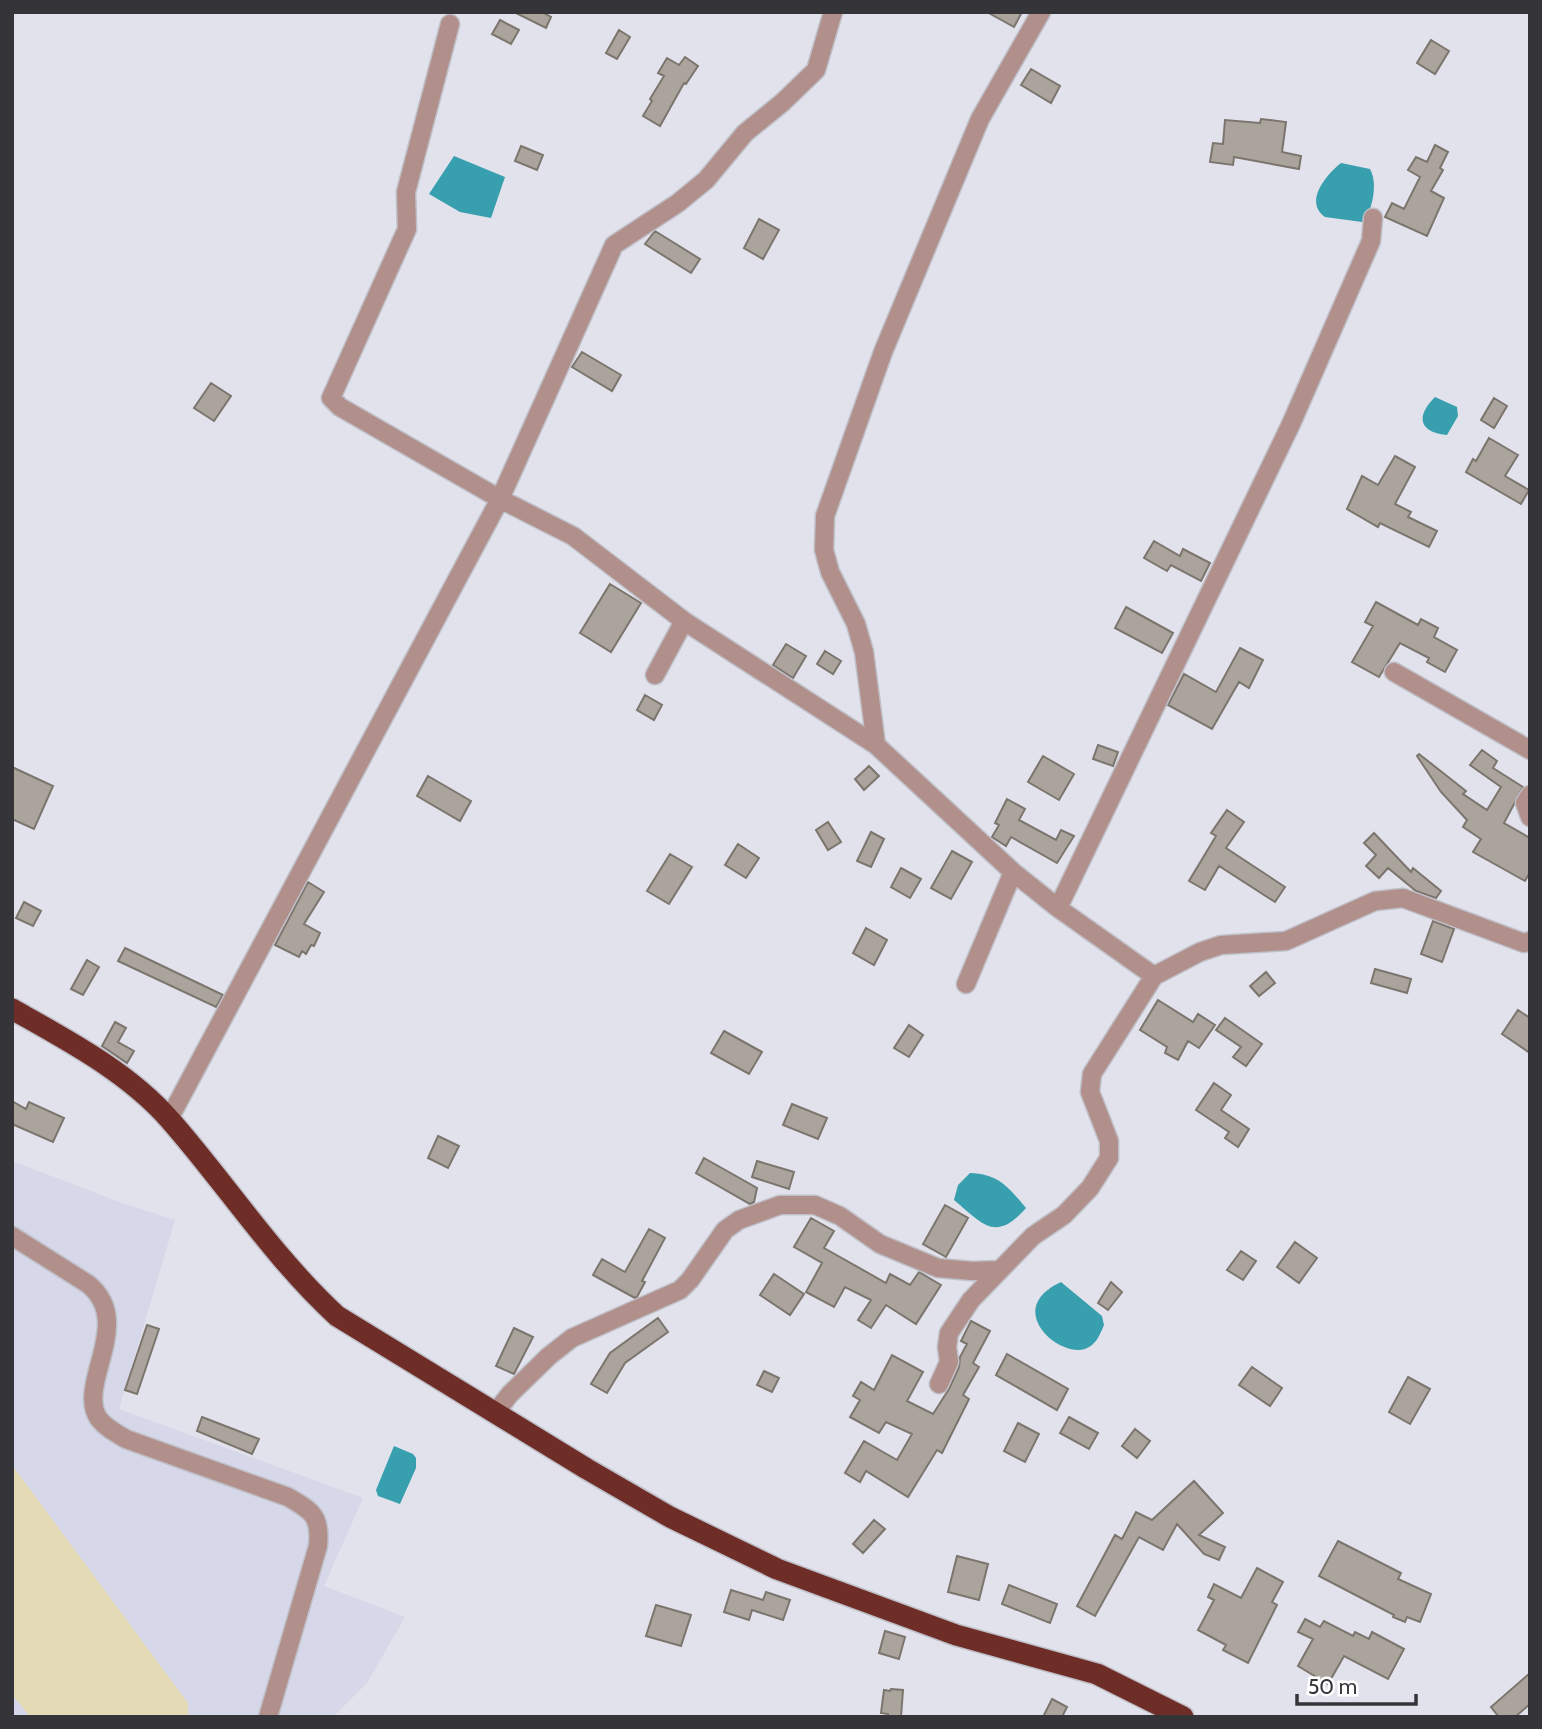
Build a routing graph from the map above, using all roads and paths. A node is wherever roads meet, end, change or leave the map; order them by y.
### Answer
1 (833, 12) edge
2 (1041, 12) edge
3 (450, 24) dead end
4 (1373, 218) dead end
5 (500, 499) junction
6 (684, 621) junction
7 (1394, 672) dead end
8 (655, 675) dead end
9 (876, 745) junction
10 (1530, 751) edge
11 (1530, 795) edge
12 (1530, 817) edge
13 (1013, 872) junction
14 (1058, 908) junction
15 (1530, 941) edge
16 (1154, 976) junction
17 (966, 984) dead end
18 (12, 1009) edge
19 (169, 1119) junction
20 (12, 1236) edge
21 (1000, 1270) junction
22 (939, 1384) dead end
23 (495, 1413) junction
24 (268, 1717) edge
25 (1183, 1717) edge

1 - 5 street
2 - 9 street
3 - 5 street
4 - 14 street
5 - 6 street
5 - 19 street
6 - 8 street
6 - 9 street
7 - 10 street
9 - 13 street
11 - 12 street
13 - 14 street
13 - 17 street
14 - 16 street
15 - 16 street
16 - 21 street
18 - 19 highway
19 - 23 highway
20 - 24 street
21 - 22 street
21 - 23 street
23 - 25 highway

